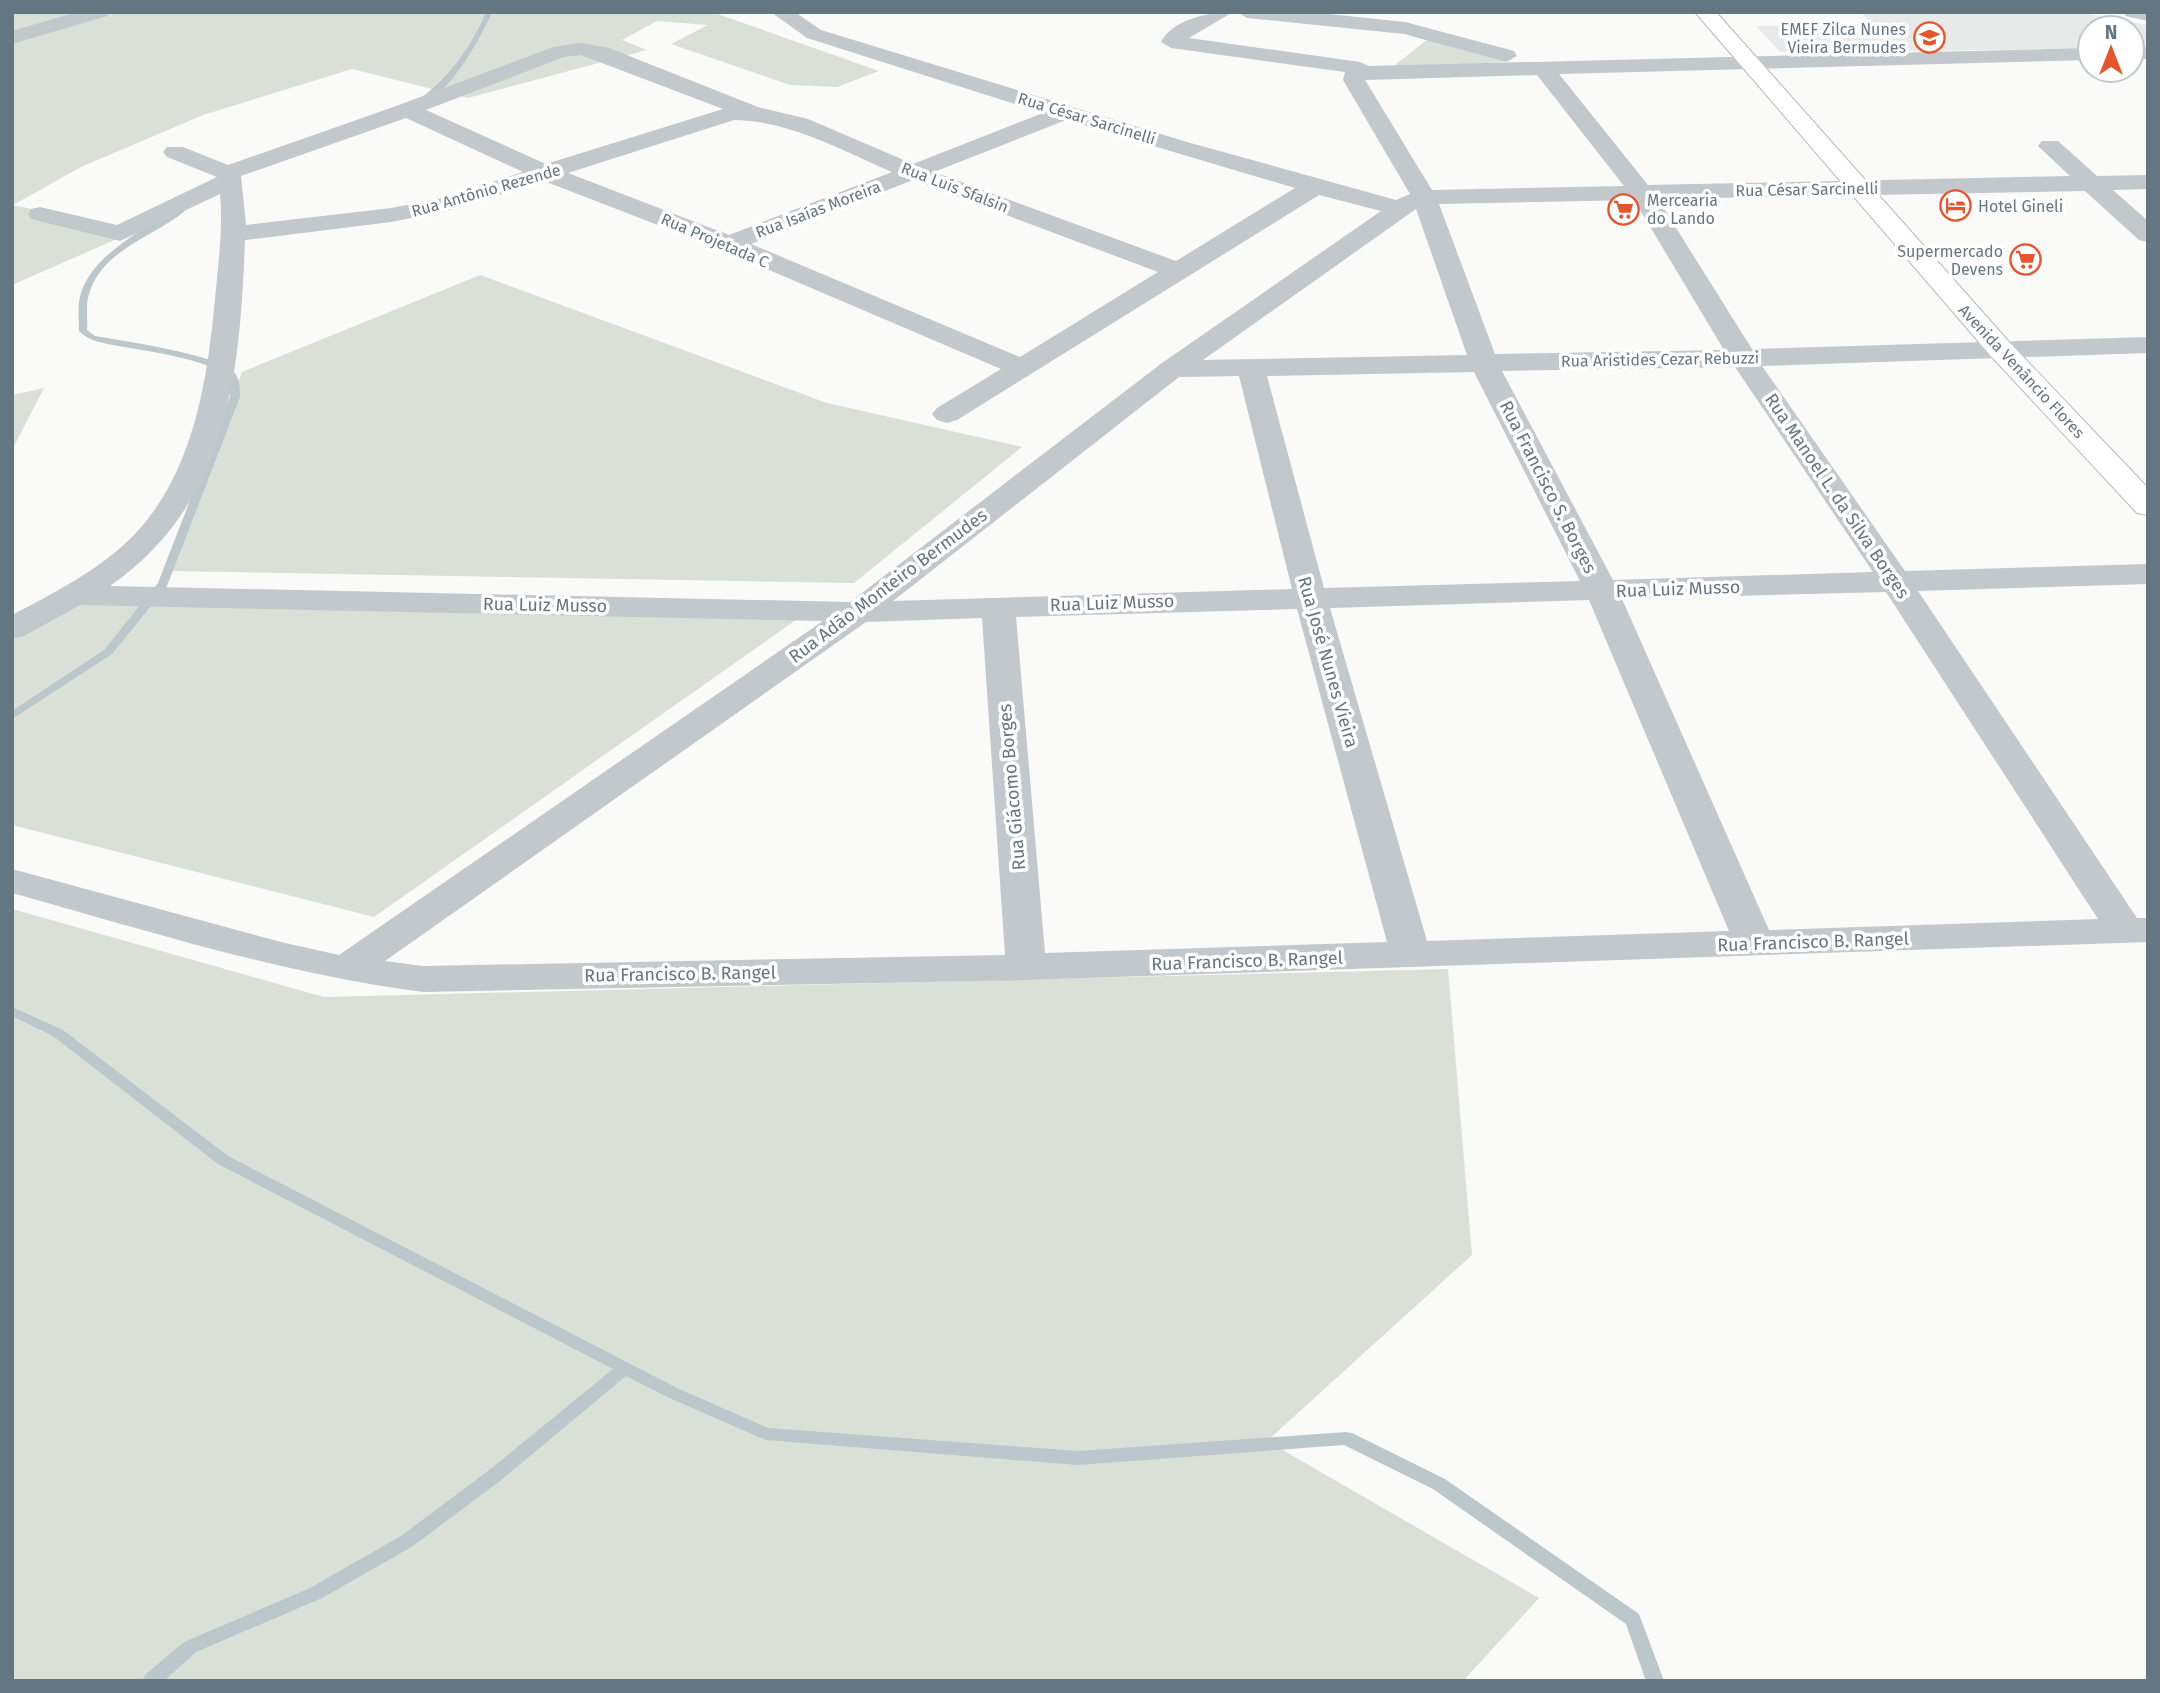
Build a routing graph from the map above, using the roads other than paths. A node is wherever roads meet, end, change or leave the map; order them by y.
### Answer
1 (100, 12) edge
2 (781, 12) edge
3 (1223, 12) edge
4 (1247, 12) edge
5 (1705, 12) edge
6 (2133, 12) edge
7 (2148, 15) edge
8 (1434, 18) dead end
9 (1415, 30) junction
10 (12, 38) edge
11 (2076, 54) edge
12 (1748, 61) junction
13 (1542, 67) junction
14 (1358, 70) junction
15 (417, 106) junction
16 (741, 112) junction
17 (1063, 113) junction
18 (2050, 146) dead end
19 (175, 152) dead end
20 (914, 172) junction
21 (546, 173) junction
22 (230, 176) junction
23 (2091, 182) junction
24 (2148, 182) edge
25 (1314, 187) junction
26 (1858, 188) junction
27 (1642, 193) junction
28 (1411, 202) junction
29 (40, 214) dead end
30 (232, 234) junction
31 (2148, 235) edge
32 (729, 244) junction
33 (1177, 270) junction
34 (2148, 345) edge
35 (2000, 349) junction
36 (1743, 358) junction
37 (1484, 363) junction
38 (1251, 367) junction
39 (1024, 368) junction
40 (1172, 369) junction
41 (947, 414) dead end
42 (2148, 506) edge
43 (2148, 574) edge
44 (1896, 582) junction
45 (1602, 592) junction
46 (75, 595) junction
47 (1310, 597) junction
48 (998, 607) junction
49 (858, 612) junction
50 (12, 629) edge
51 (12, 881) edge
52 (2136, 930) edge
53 (1755, 945) junction
54 (1412, 956) junction
55 (1026, 967) junction
56 (346, 970) junction

1 - 10 street
2 - 17 street, Rua César Sarcinelli
3 - 14 street
4 - 9 street
5 - 12 main road, Avenida Venâncio Flores
6 - 7 street
8 - 9 street
9 - 13 street
9 - 14 street
11 - 12 street
12 - 13 street
12 - 26 main road, Avenida Venâncio Flores
13 - 14 street
13 - 27 street, Rua Manoel L. da Silva Borges
14 - 28 street, Rua Francisco S. Borges
15 - 16 street, Rua Luís Sfalsin
15 - 21 street, Rua Projetada C
15 - 22 street, Rua Luís Sfalsin
16 - 20 street, Rua Luís Sfalsin
16 - 21 street, Rua Antônio Rezende
17 - 20 street, Rua Isaías Moreira
17 - 25 street, Rua César Sarcinelli
18 - 23 street
19 - 22 street
20 - 32 street, Rua Isaías Moreira
20 - 33 street, Rua Luís Sfalsin
21 - 30 street, Rua Antônio Rezende
21 - 32 street, Rua Projetada C
22 - 29 street, Rua Luís Sfalsin
22 - 30 street
23 - 24 street, Rua César Sarcinelli
23 - 26 street, Rua César Sarcinelli
23 - 31 street
25 - 28 street, Rua César Sarcinelli
25 - 33 street
26 - 27 street, Rua César Sarcinelli
26 - 35 main road, Avenida Venâncio Flores
27 - 28 street, Rua César Sarcinelli
27 - 36 street, Rua Manoel L. da Silva Borges
28 - 37 street, Rua Francisco S. Borges
28 - 40 street, Rua Adão Monteiro Bermudes
30 - 46 street
32 - 39 street, Rua Projetada C
33 - 39 street
34 - 35 street, Rua Aristides Cezar Rebuzzi
35 - 36 street, Rua Aristides Cezar Rebuzzi
35 - 42 main road, Avenida Venâncio Flores
36 - 37 street, Rua Aristides Cezar Rebuzzi
36 - 44 street, Rua Manoel L. da Silva Borges
37 - 38 street, Rua Aristides Cezar Rebuzzi
37 - 45 street, Rua Francisco S. Borges
38 - 40 street, Rua Aristides Cezar Rebuzzi
38 - 47 street, Rua José Nunes Vieira
39 - 41 street
40 - 49 street, Rua Adão Monteiro Bermudes
43 - 44 street, Rua Luiz Musso
44 - 45 street, Rua Luiz Musso
44 - 52 street, Rua Manoel L. da Silva Borges
45 - 47 street, Rua Luiz Musso
45 - 53 street, Rua Francisco S. Borges
46 - 49 street, Rua Luiz Musso
46 - 50 street
47 - 48 street, Rua Luiz Musso
47 - 54 street, Rua José Nunes Vieira
48 - 49 street, Rua Luiz Musso
48 - 55 street, Rua Giácomo Borges
49 - 56 street, Rua Adão Monteiro Bermudes
51 - 56 street, Rua Francisco B. Rangel
52 - 53 street, Rua Francisco B. Rangel
53 - 54 street, Rua Francisco B. Rangel
54 - 55 street, Rua Francisco B. Rangel
55 - 56 street, Rua Francisco B. Rangel

